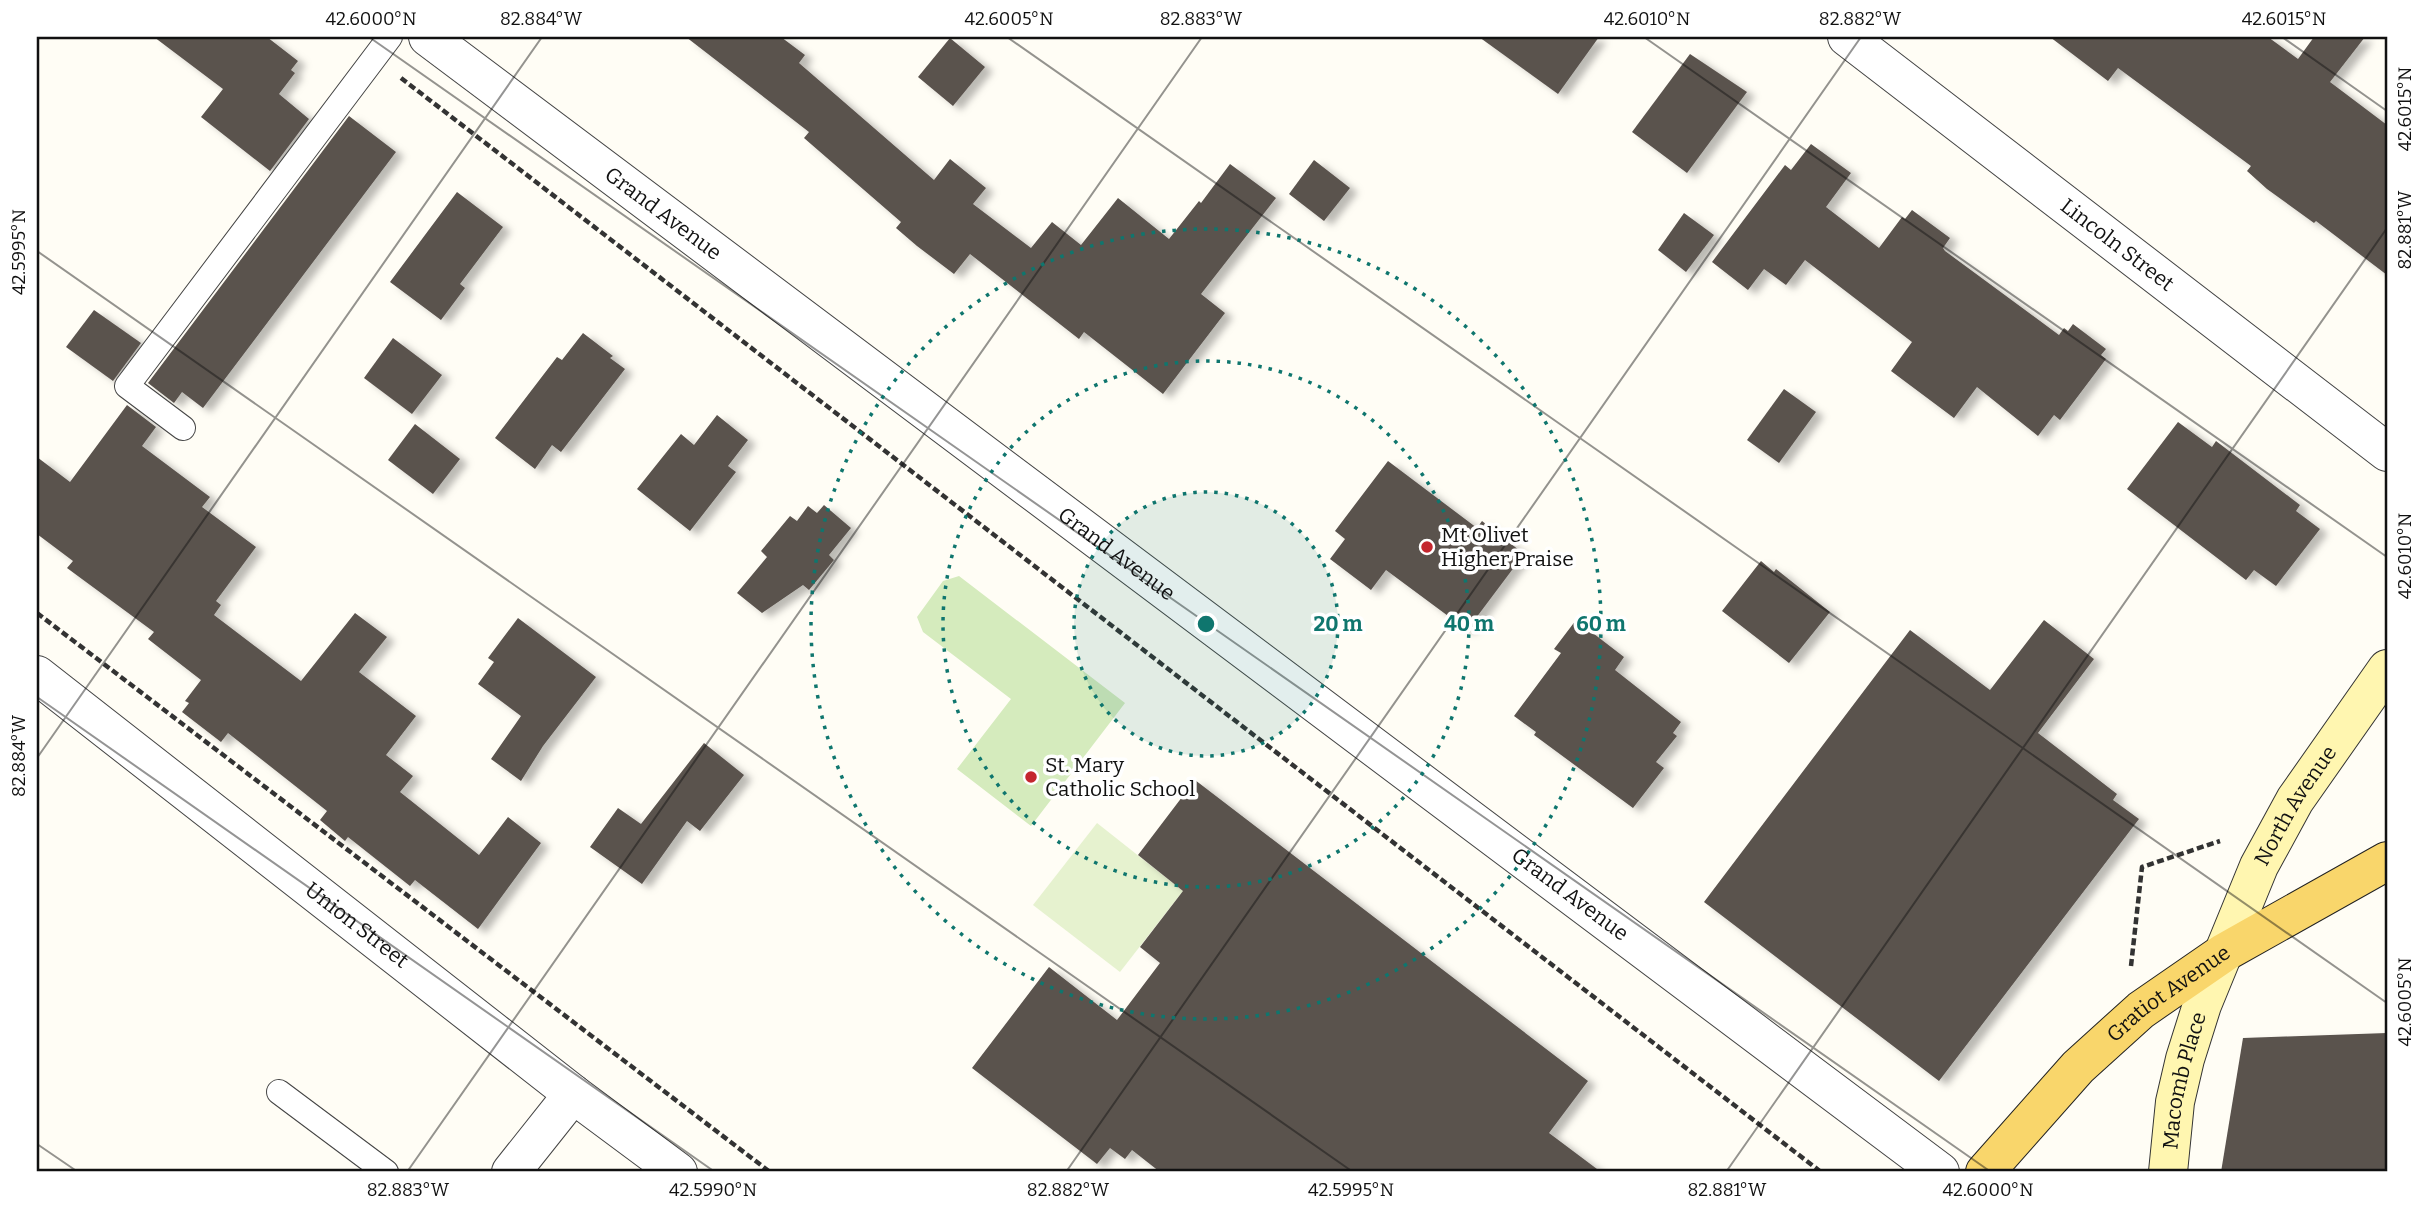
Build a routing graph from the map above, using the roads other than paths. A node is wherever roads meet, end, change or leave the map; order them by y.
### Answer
1 (390, 37) edge
2 (428, 37) edge
3 (1847, 37) edge
4 (183, 428) dead end
5 (2387, 452) edge
6 (2387, 669) edge
7 (37, 675) edge
8 (2387, 861) edge
9 (2225, 952) junction
10 (279, 1092) dead end
11 (573, 1094) junction
12 (386, 1172) edge
13 (510, 1172) edge
14 (678, 1172) edge
15 (1940, 1172) edge
16 (1985, 1172) edge
17 (2168, 1172) edge

1 - 4 lane
2 - 15 street, Grand Avenue
3 - 5 street, Lincoln Street
6 - 9 main road, North Avenue
7 - 11 street, Union Street
8 - 9 main road, Gratiot Avenue
9 - 16 main road, Gratiot Avenue
9 - 17 main road, Macomb Place
10 - 12 lane
11 - 13 street
11 - 14 street, Union Street

